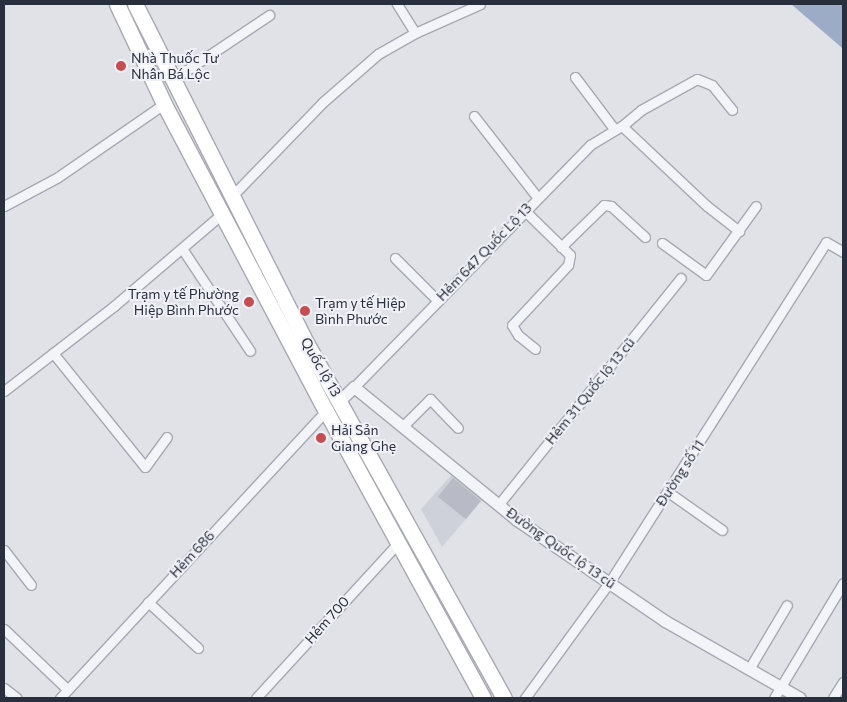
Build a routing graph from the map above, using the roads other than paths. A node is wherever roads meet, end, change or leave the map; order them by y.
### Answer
1 (116, 4) edge
2 (135, 4) edge
3 (397, 4) edge
4 (480, 4) edge
5 (269, 15) dead end
6 (414, 33) junction
7 (575, 77) dead end
8 (172, 80) junction
9 (164, 104) junction
10 (732, 110) dead end
11 (474, 116) dead end
12 (619, 128) junction
13 (232, 196) junction
14 (537, 197) junction
15 (4, 206) edge
16 (756, 206) dead end
17 (524, 210) junction
18 (223, 214) junction
19 (738, 231) junction
20 (645, 237) dead end
21 (662, 243) dead end
22 (561, 247) junction
23 (183, 250) junction
24 (843, 252) edge
25 (395, 258) dead end
26 (681, 278) dead end
27 (438, 301) junction
28 (535, 349) dead end
29 (250, 351) dead end
30 (53, 353) junction
31 (354, 387) junction
32 (4, 390) edge
33 (340, 400) junction
34 (326, 411) junction
35 (404, 425) junction
36 (458, 428) dead end
37 (167, 437) dead end
38 (668, 492) junction
39 (499, 504) junction
40 (722, 530) dead end
41 (399, 542) junction
42 (4, 550) edge
43 (609, 583) junction
44 (843, 583) edge
45 (31, 585) dead end
46 (148, 602) junction
47 (787, 606) dead end
48 (4, 628) edge
49 (198, 648) dead end
50 (749, 670) junction
51 (843, 682) edge
52 (4, 688) edge
53 (781, 688) junction
54 (68, 690) junction
55 (17, 698) edge
56 (60, 698) edge
57 (256, 698) edge
58 (483, 698) edge
59 (504, 698) edge
60 (525, 698) edge
61 (774, 698) edge
62 (800, 698) edge
63 (833, 698) edge

1 - 9 highway, Quốc lộ 13
2 - 8 highway, Quốc lộ 13
3 - 6 street
4 - 6 street
5 - 8 street
6 - 13 street
7 - 12 street
8 - 13 highway, Quốc lộ 13
9 - 15 street
9 - 18 highway, Quốc lộ 13
10 - 12 street, Hẻm 647 Quốc Lộ 13
11 - 14 street
12 - 14 street, Hẻm 647 Quốc Lộ 13
12 - 19 street
13 - 33 highway, Quốc lộ 13
14 - 17 street, Hẻm 647 Quốc Lộ 13
16 - 19 street
17 - 22 street
17 - 27 street, Hẻm 647 Quốc Lộ 13
18 - 23 street
18 - 34 highway, Quốc lộ 13
19 - 21 street
20 - 22 street
22 - 28 street
23 - 29 street
23 - 30 street
24 - 38 street, Đường số 11
25 - 27 street
26 - 39 street, Hẻm 31 Quốc lộ 13 cũ
27 - 31 street, Hẻm 647 Quốc Lộ 13
30 - 32 street
30 - 37 street
31 - 33 street
31 - 35 street, Đường Quốc lộ 13 cũ
33 - 34 highway
33 - 59 highway, Quốc lộ 13
34 - 41 highway, Quốc lộ 13
34 - 46 street, Hẻm 686
35 - 36 street
35 - 39 street, Đường Quốc lộ 13 cũ
38 - 40 street
38 - 43 street, Đường số 11
39 - 43 street, Đường Quốc lộ 13 cũ
41 - 57 street, Hẻm 700
41 - 58 highway, Quốc lộ 13
42 - 45 street
43 - 50 street, Đường Quốc lộ 13 cũ
43 - 60 street, Đường số 11
44 - 53 street
46 - 49 street
46 - 54 street, Hẻm 686
47 - 50 street
48 - 54 street
50 - 53 street, Đường Quốc lộ 13 cũ
51 - 63 street
52 - 55 street
53 - 61 street
53 - 62 street, Đường Quốc lộ 13 cũ
54 - 56 street, Hẻm 686

